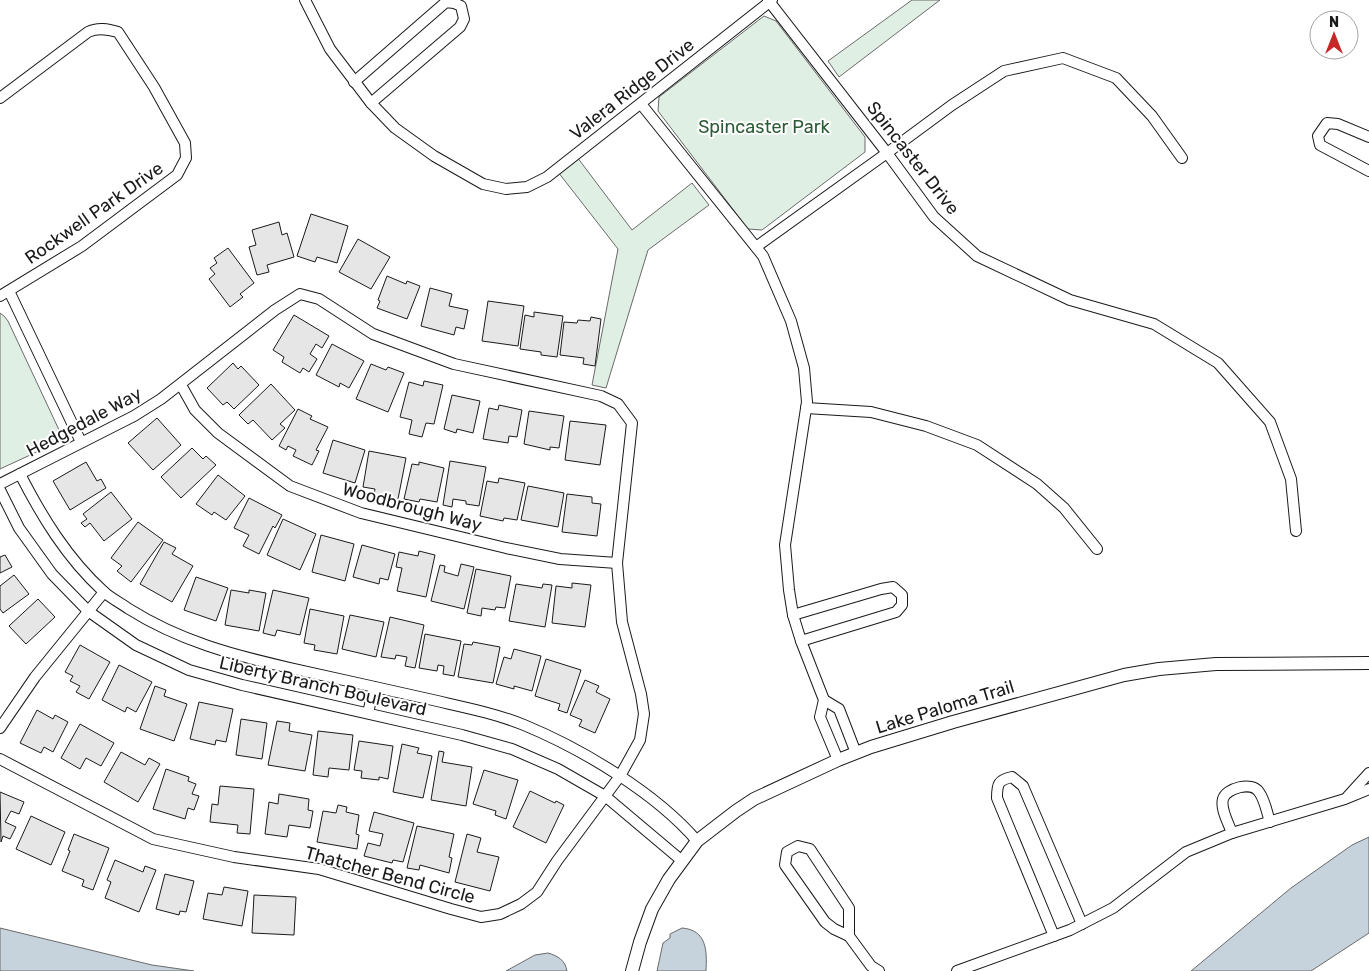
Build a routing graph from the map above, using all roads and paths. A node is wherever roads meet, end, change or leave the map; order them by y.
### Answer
1 (305, 0) edge
2 (770, 1) edge
3 (354, 82) junction
4 (0, 98) edge
5 (371, 103) junction
6 (641, 104) junction
7 (1369, 138) edge
8 (887, 153) junction
9 (1182, 158) dead end
10 (1369, 171) edge
11 (756, 247) junction
12 (5, 294) edge
13 (181, 385) junction
14 (806, 408) junction
15 (81, 442) junction
16 (20, 474) junction
17 (0, 484) edge
18 (0, 490) edge
19 (1296, 531) dead end
20 (1097, 549) dead end
21 (617, 563) junction
22 (104, 592) junction
23 (88, 611) junction
24 (793, 615) junction
25 (801, 641) junction
26 (1369, 663) edge
27 (374, 687) junction
28 (824, 700) junction
29 (368, 713) junction
30 (0, 728) edge
31 (856, 753) junction
32 (0, 759) edge
33 (838, 760) junction
34 (1369, 773) edge
35 (620, 776) junction
36 (1369, 789) edge
37 (605, 796) junction
38 (1346, 799) junction
39 (1270, 822) junction
40 (1232, 833) junction
41 (697, 841) junction
42 (681, 860) junction
43 (1082, 924) junction
44 (849, 936) junction
45 (1054, 936) junction
46 (631, 970) edge
47 (879, 971) edge
48 (957, 971) edge

1 - 3 street
2 - 6 street, Valera Ridge Drive
2 - 8 street, Spincaster Drive
3 - 5 street
3 - 5 street
4 - 12 street, Rockwell Park Drive
5 - 6 street, Valera Ridge Drive
6 - 11 street
7 - 10 street
8 - 9 street
8 - 11 street
8 - 19 street, Spincaster Drive
11 - 14 street
12 - 15 street
13 - 15 street, Hedgedale Way
13 - 21 street, Woodbrough Way
13 - 21 street, Hedgedale Way
14 - 20 street
14 - 24 street
15 - 16 street, Hedgedale Way
16 - 17 street, Hedgedale Way
16 - 22 street, Liberty Branch Boulevard
18 - 23 street, Liberty Branch Boulevard
21 - 35 street, Thatcher Bend Circle
22 - 23 street
22 - 27 street, Liberty Branch Boulevard
23 - 29 street, Liberty Branch Boulevard
23 - 30 street
24 - 25 street
24 - 25 street
25 - 28 street
26 - 31 street, Lake Paloma Trail
27 - 29 street
27 - 35 street, Liberty Branch Boulevard
28 - 31 street
28 - 33 street
29 - 37 street, Liberty Branch Boulevard
31 - 33 street, Lake Paloma Trail
32 - 37 street, Thatcher Bend Circle
33 - 41 street, Lake Paloma Trail
34 - 38 street
35 - 37 street, Thatcher Bend Circle
35 - 41 street, Liberty Branch Boulevard
36 - 38 street
37 - 42 street, Liberty Branch Boulevard
38 - 39 street
39 - 40 street
39 - 40 street
40 - 43 street
41 - 42 street, Lake Paloma Trail
42 - 46 street, Lake Paloma Trail
43 - 45 street
43 - 45 street
44 - 44 street
44 - 47 street
45 - 48 street

